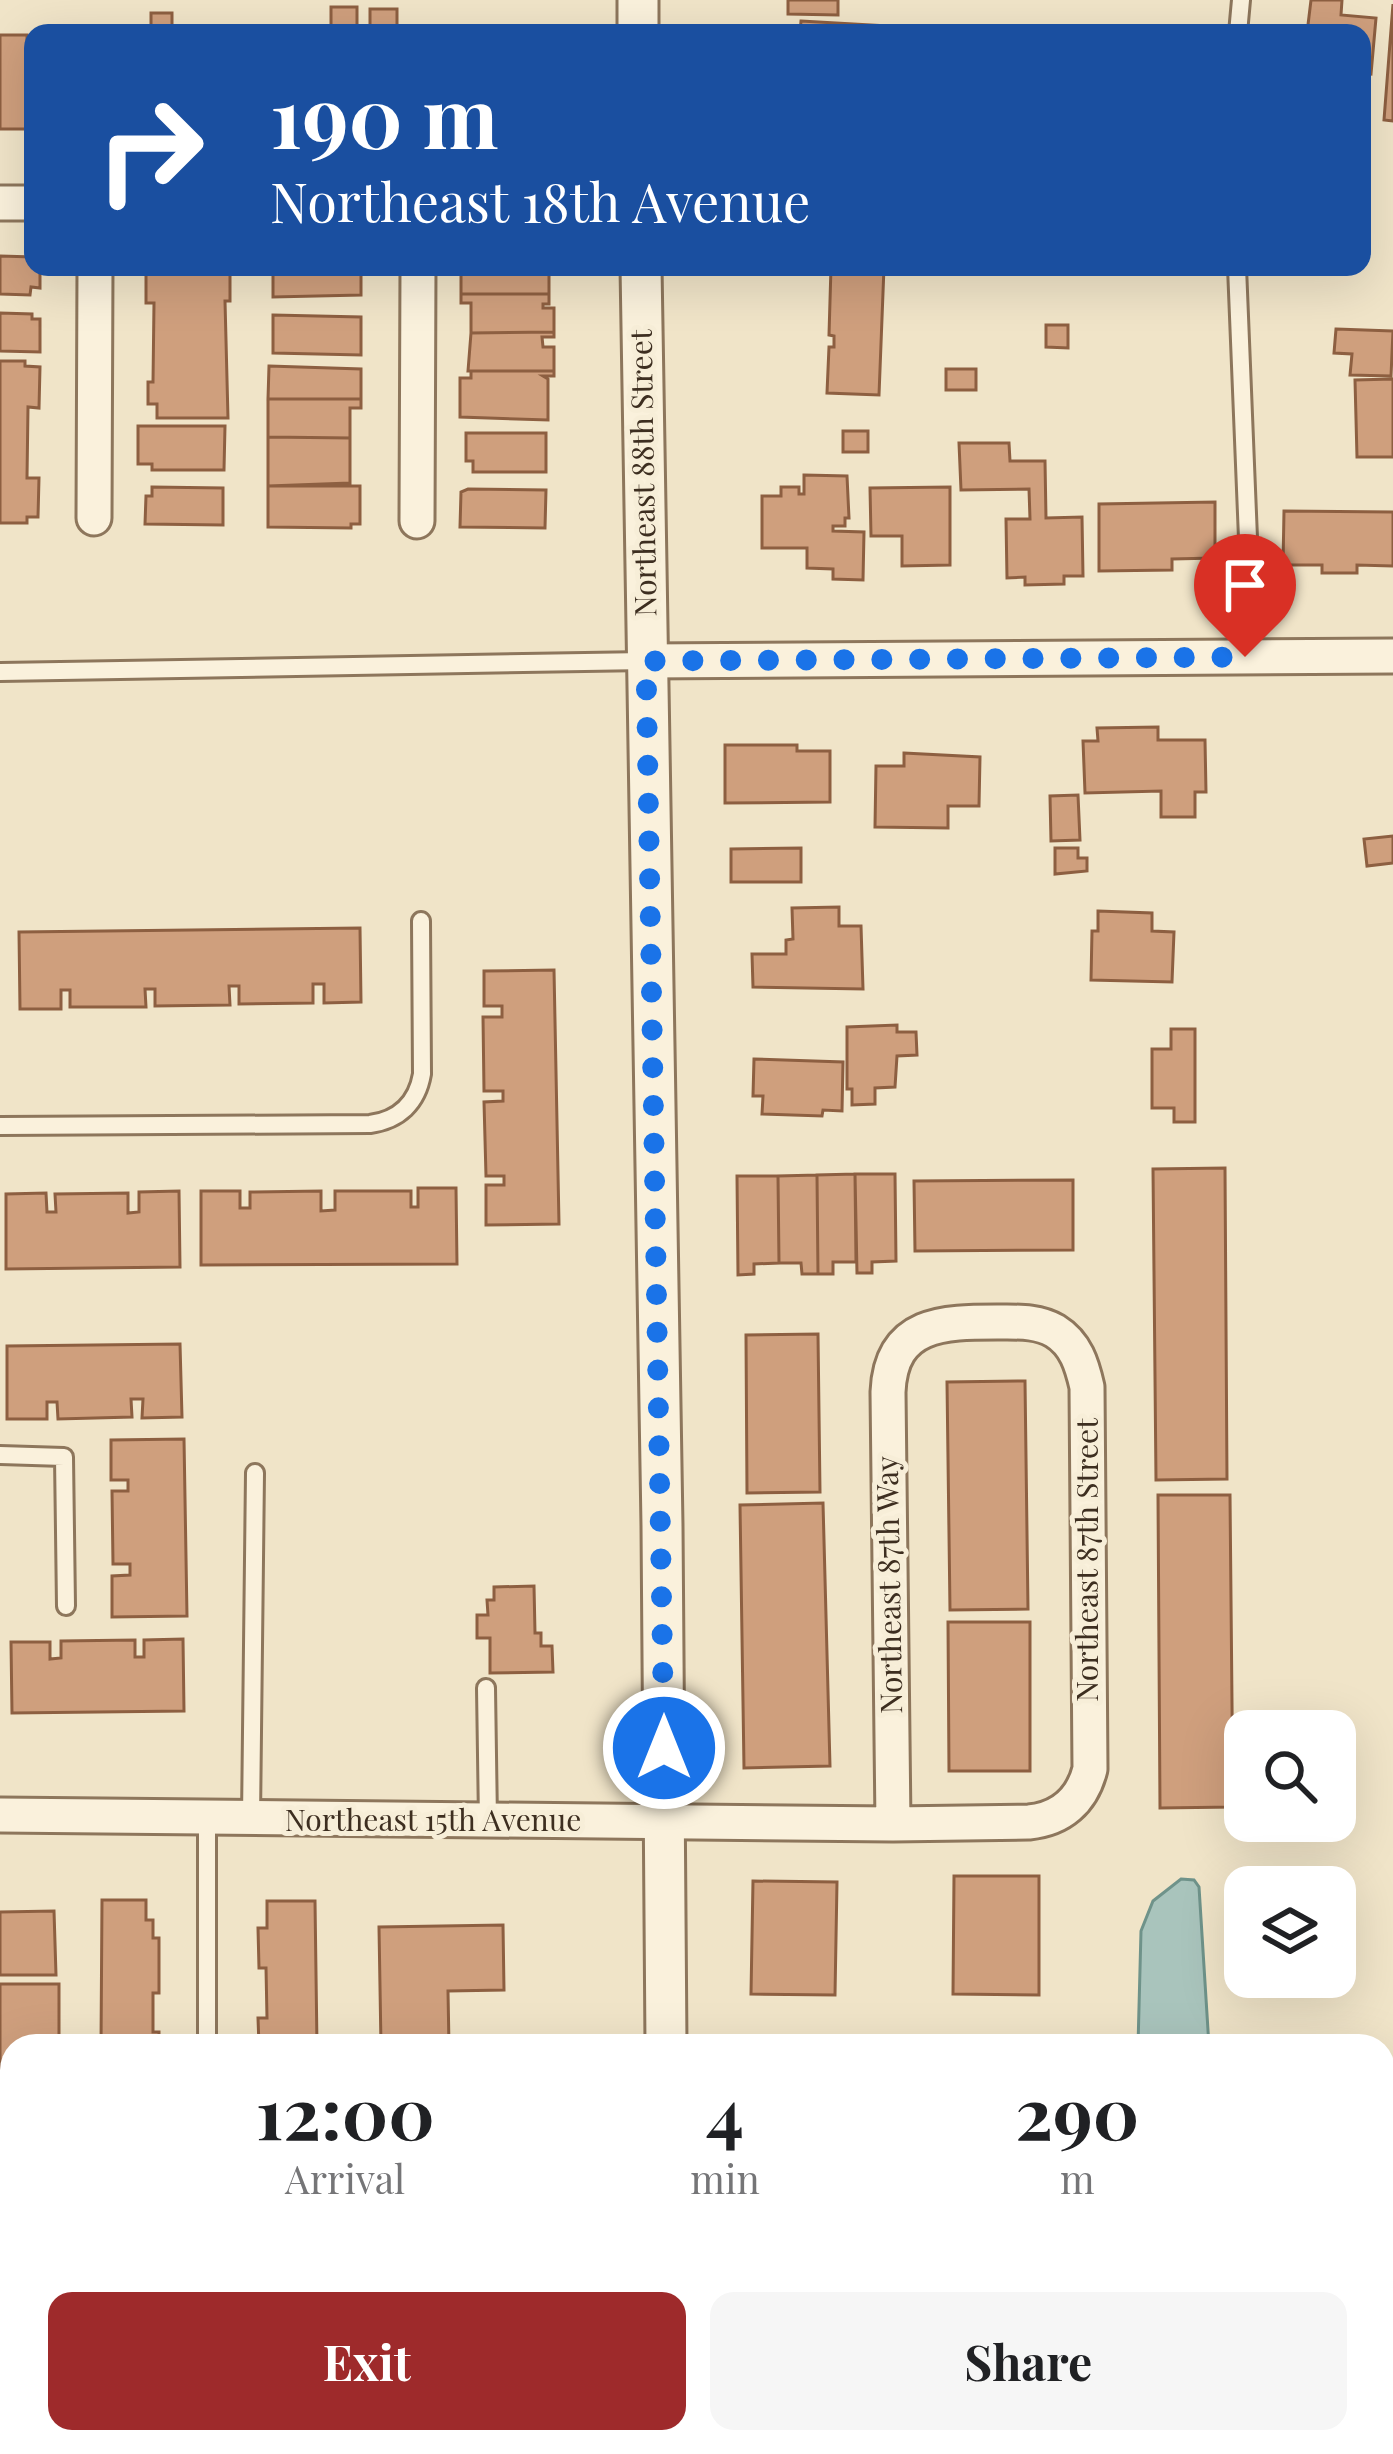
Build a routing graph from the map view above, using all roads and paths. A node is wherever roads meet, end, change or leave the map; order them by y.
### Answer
1 (95, 276) edge
2 (418, 276) edge
3 (641, 276) edge
4 (1237, 276) edge
5 (94, 518) dead end
6 (417, 520) dead end
7 (1393, 656) edge
8 (1245, 657) junction
9 (646, 661) junction
10 (0, 672) edge
11 (421, 921) dead end
12 (0, 1126) edge
13 (902, 1349) joint
14 (0, 1455) edge
15 (255, 1473) dead end
16 (66, 1606) dead end
17 (486, 1688) dead end
18 (1076, 1801) joint
19 (0, 1815) edge
20 (207, 1819) junction
21 (251, 1820) junction
22 (488, 1821) junction
23 (664, 1822) junction
24 (893, 1824) junction
25 (207, 2034) edge
26 (666, 2034) edge

1 - 5 street
2 - 6 street
3 - 9 street, Northeast 88th Street
4 - 8 lane
7 - 8 street
8 - 9 street
9 - 10 lane
9 - 23 street, Northeast 88th Street
11 - 12 lane
13 - 18 street, Northeast 87th Street
13 - 24 street, Northeast 87th Way
14 - 16 lane
15 - 21 lane
17 - 22 lane
18 - 24 street, Northeast 15th Avenue
19 - 20 street, Northeast 15th Avenue
20 - 21 street, Northeast 15th Avenue
20 - 25 lane
21 - 22 street, Northeast 15th Avenue
22 - 23 street, Northeast 15th Avenue
23 - 24 street, Northeast 15th Avenue
23 - 26 street, Northeast 88th Street

